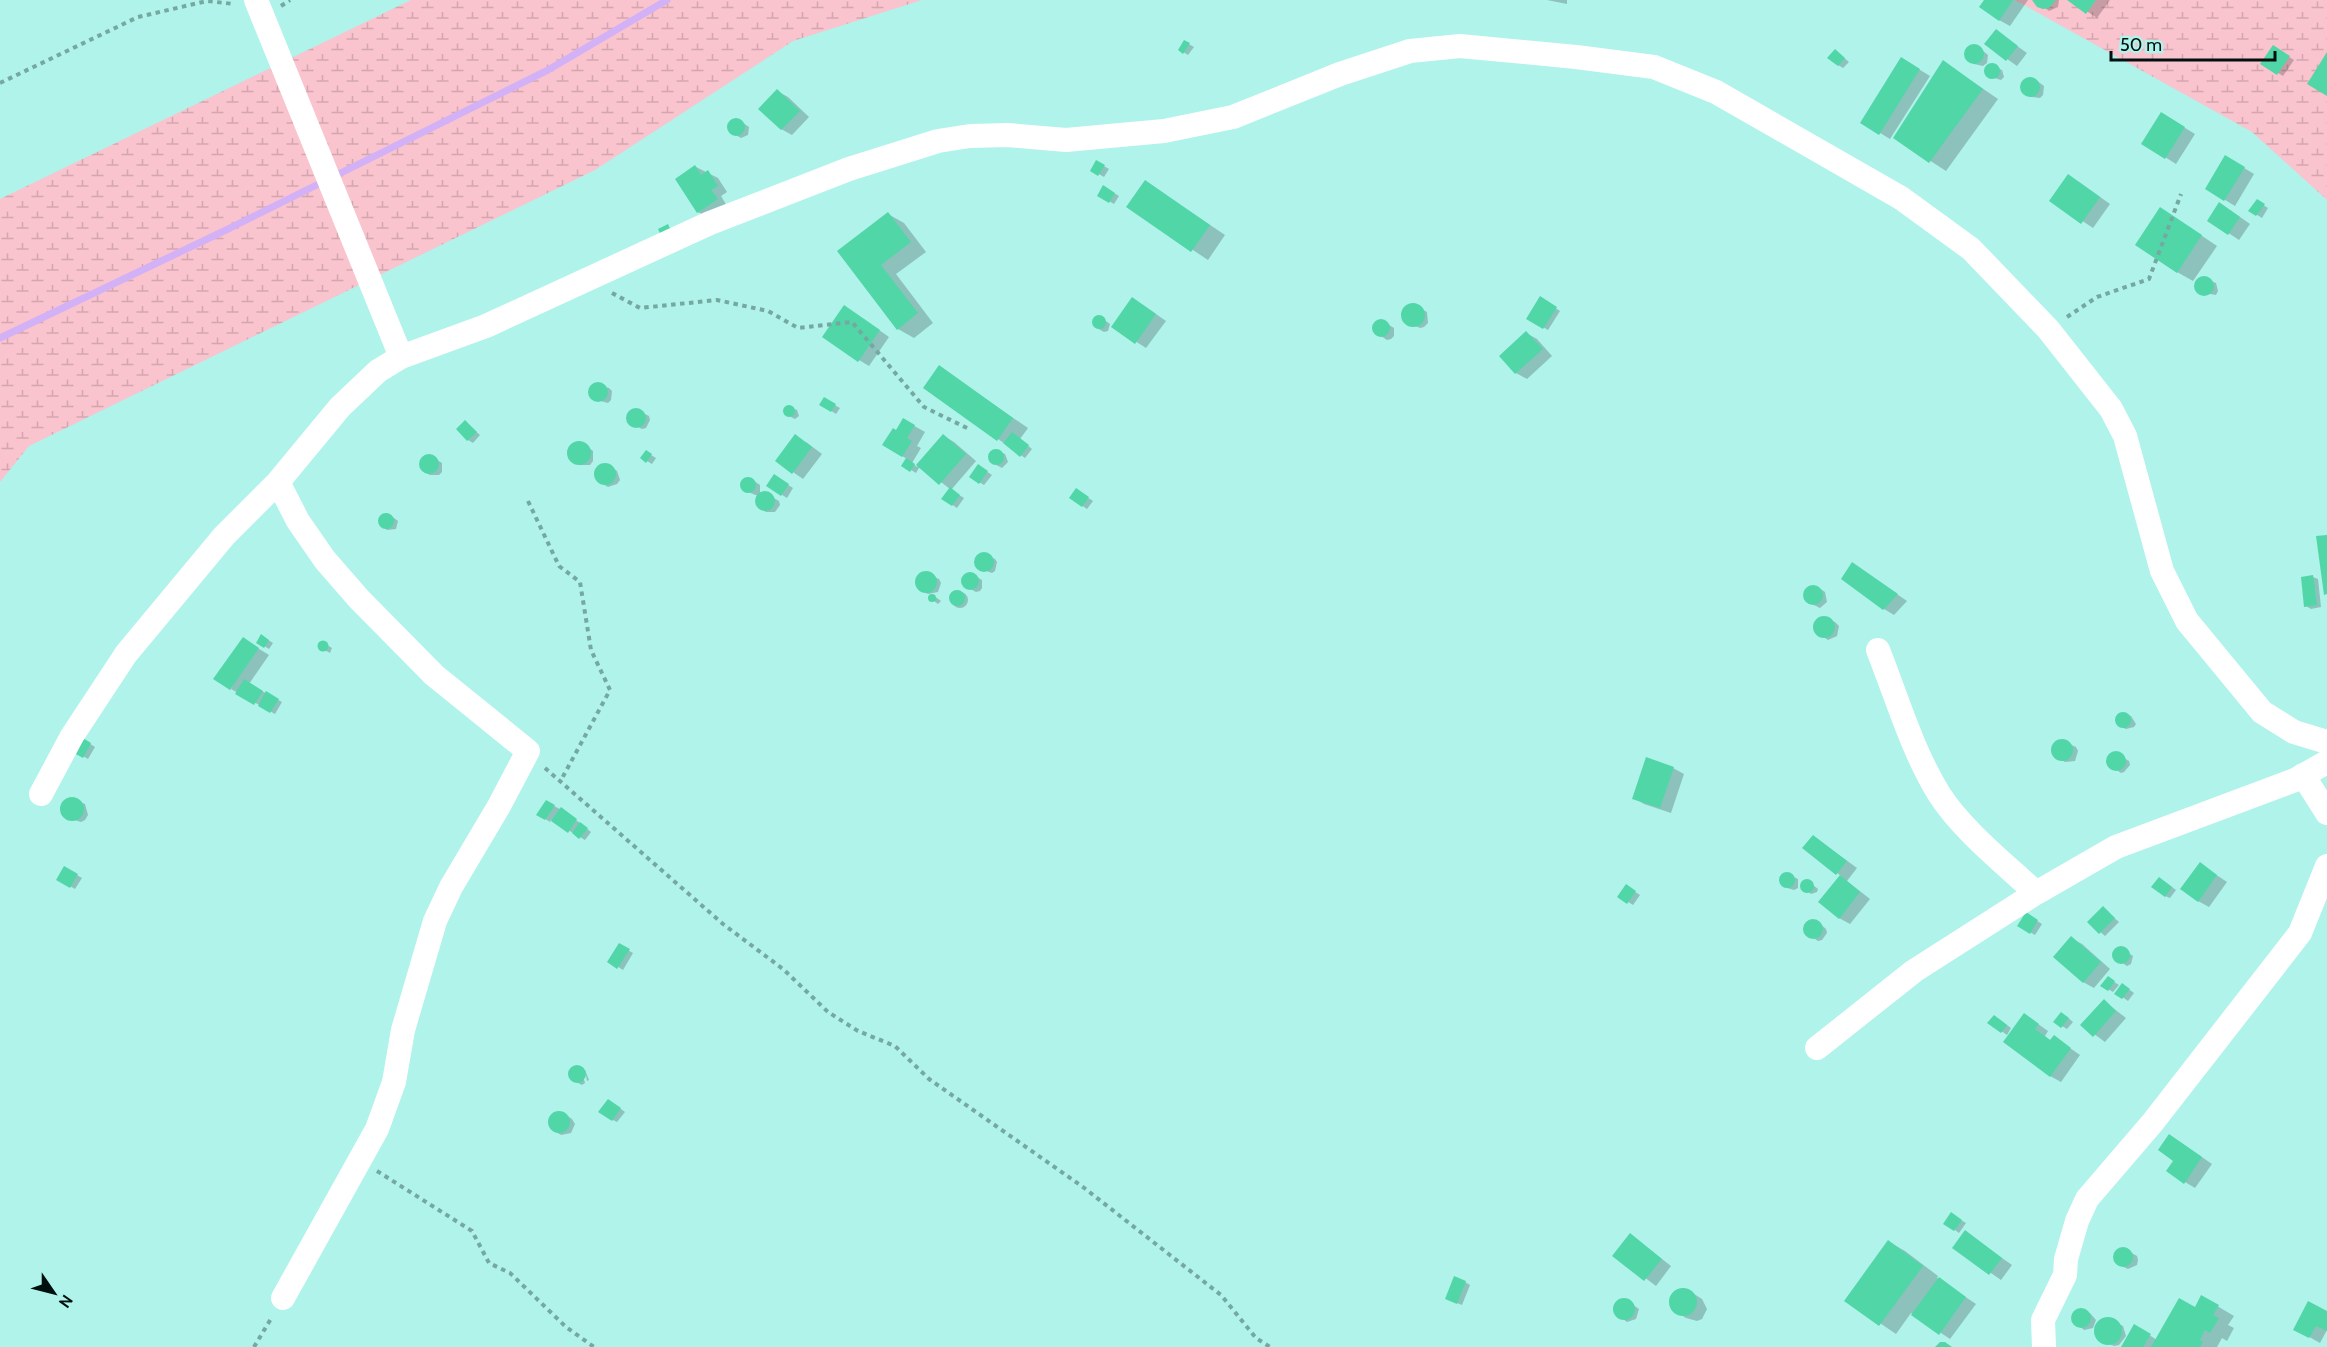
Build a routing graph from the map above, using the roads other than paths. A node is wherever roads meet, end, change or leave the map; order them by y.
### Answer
1 (250, 3) edge
2 (401, 357) junction
3 (278, 482) junction
4 (1878, 650) dead end
5 (2327, 742) edge
6 (2327, 762) edge
7 (2303, 775) junction
8 (41, 794) dead end
9 (2327, 813) edge
10 (2327, 866) edge
11 (2036, 893) junction
12 (1817, 1048) dead end
13 (283, 1298) road end
14 (2044, 1347) edge

1 - 2 street
2 - 3 street
2 - 5 street
3 - 8 street
3 - 13 street
4 - 11 street
6 - 7 street
7 - 9 street
7 - 11 street
10 - 14 street
11 - 12 street

